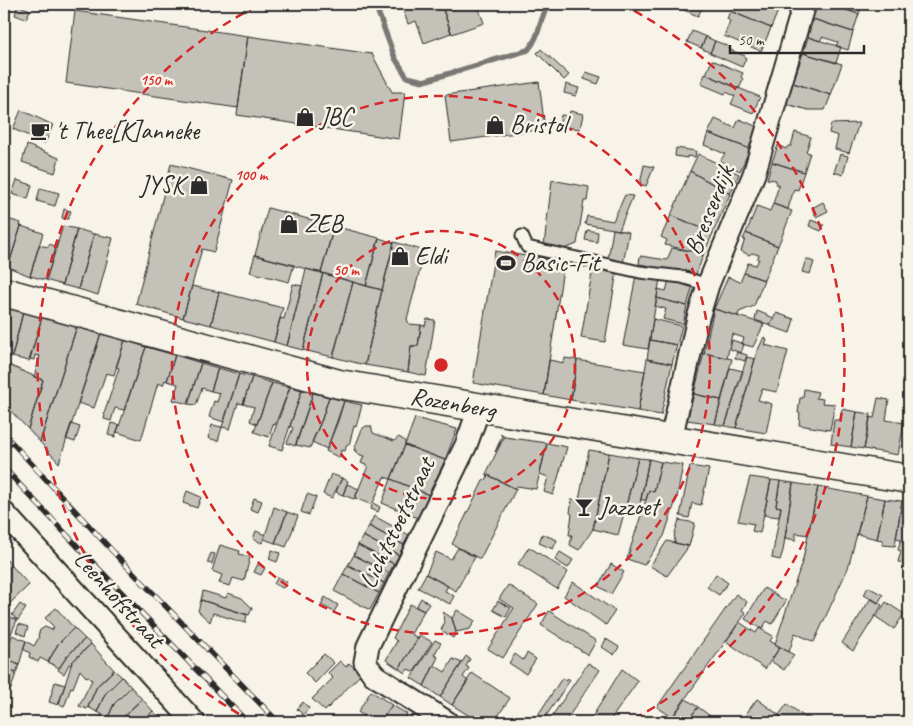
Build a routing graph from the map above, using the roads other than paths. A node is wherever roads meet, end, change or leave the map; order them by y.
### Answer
1 (804, 4) edge
2 (522, 236) dead end
3 (708, 284) junction
4 (4, 292) edge
5 (480, 409) junction
6 (671, 439) junction
7 (909, 479) edge
8 (4, 513) edge
9 (194, 722) edge
10 (447, 722) edge

1 - 3 street, Bresserdijk
2 - 3 lane
3 - 6 street, Bresserdijk
4 - 5 main road, Rozenberg
5 - 6 main road, Rozenberg
5 - 10 street, Lichtstoetstraat
6 - 7 main road, Rozenberg
8 - 9 street, Leenhofstraat

